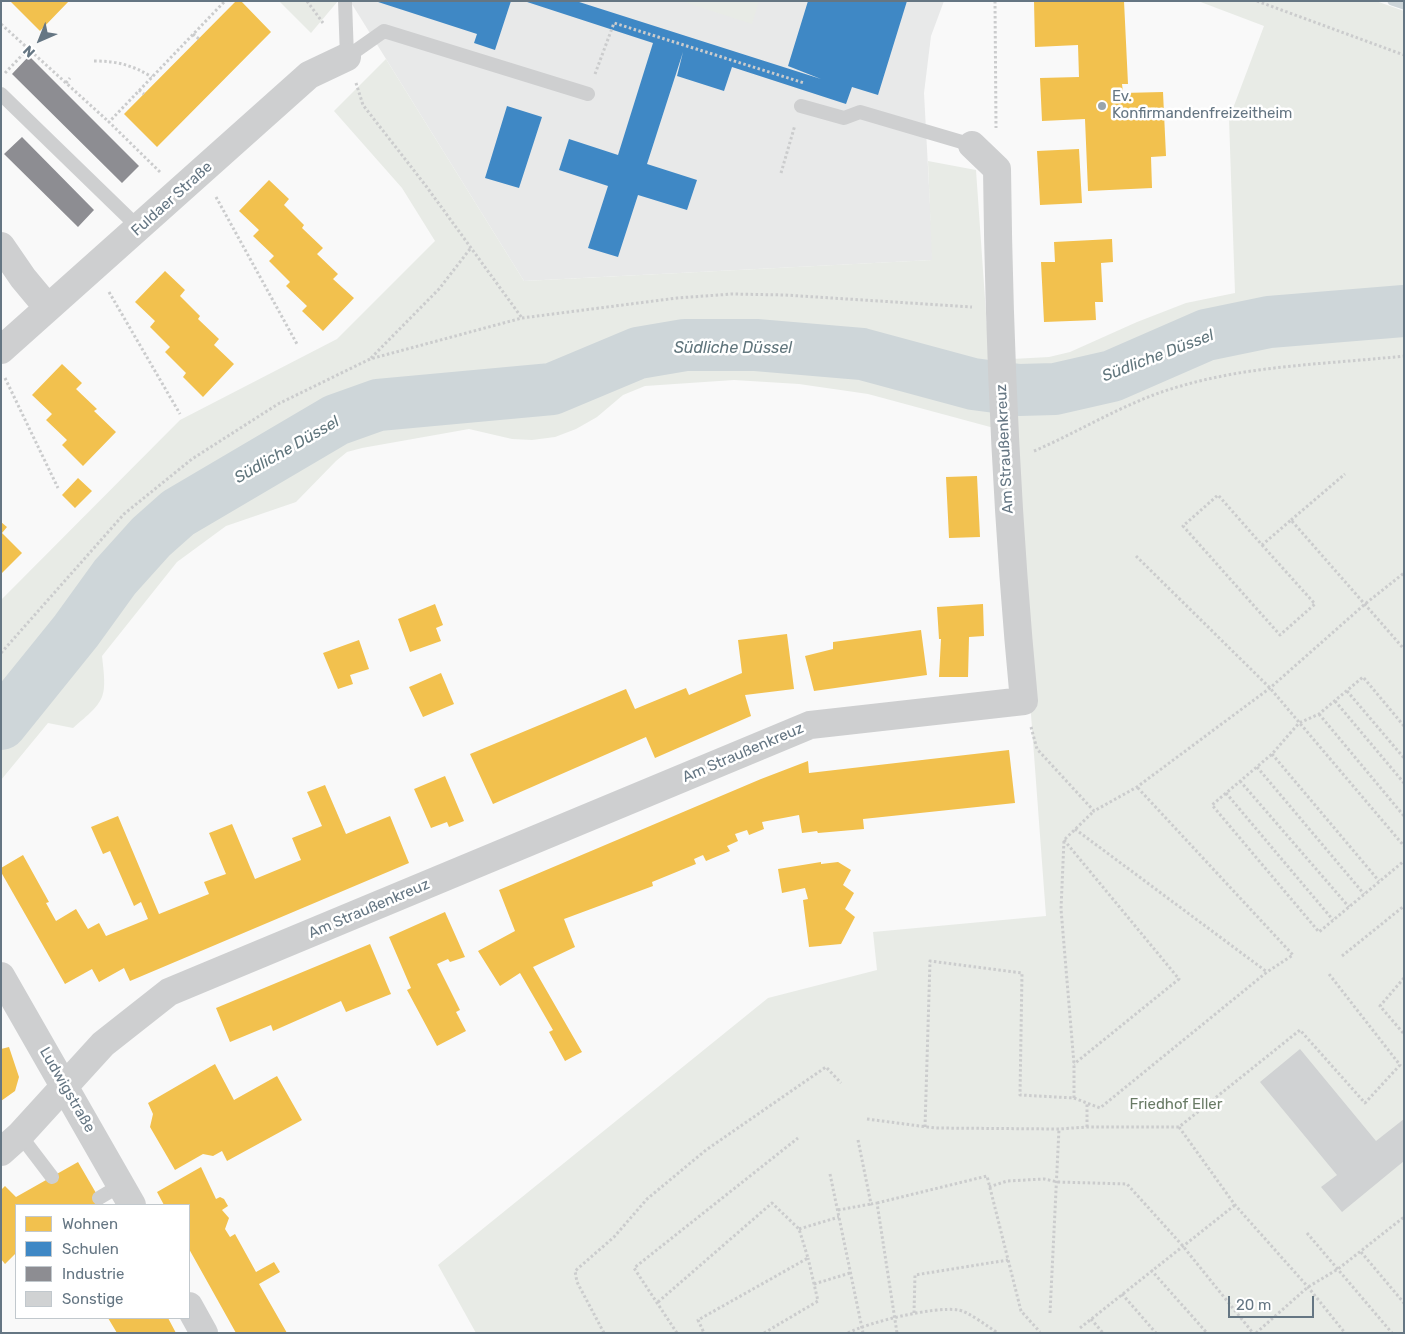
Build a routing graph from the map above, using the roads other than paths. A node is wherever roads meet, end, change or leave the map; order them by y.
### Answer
1 (345, 1) edge
2 (347, 57) junction
3 (1, 94) edge
4 (588, 94) road end
5 (802, 106) dead end
6 (972, 145) joint
7 (139, 228) junction
8 (1, 246) edge
9 (48, 308) junction
10 (1, 350) edge
11 (1, 976) edge
12 (65, 1087) junction
13 (11, 1144) edge
14 (52, 1177) dead end
15 (117, 1196) edge
16 (190, 1308) edge
17 (204, 1333) edge

1 - 2 lane
2 - 4 lane
2 - 7 street, Fuldaer Straße
3 - 7 lane
5 - 6 lane
6 - 12 street, Am Straußenkreuz
7 - 9 street, Fuldaer Straße
8 - 9 street
9 - 10 street, Fuldaer Straße
11 - 12 street, Ludwigstraße
12 - 13 street, Am Straußenkreuz
12 - 15 street, Ludwigstraße
13 - 14 lane
16 - 17 street

